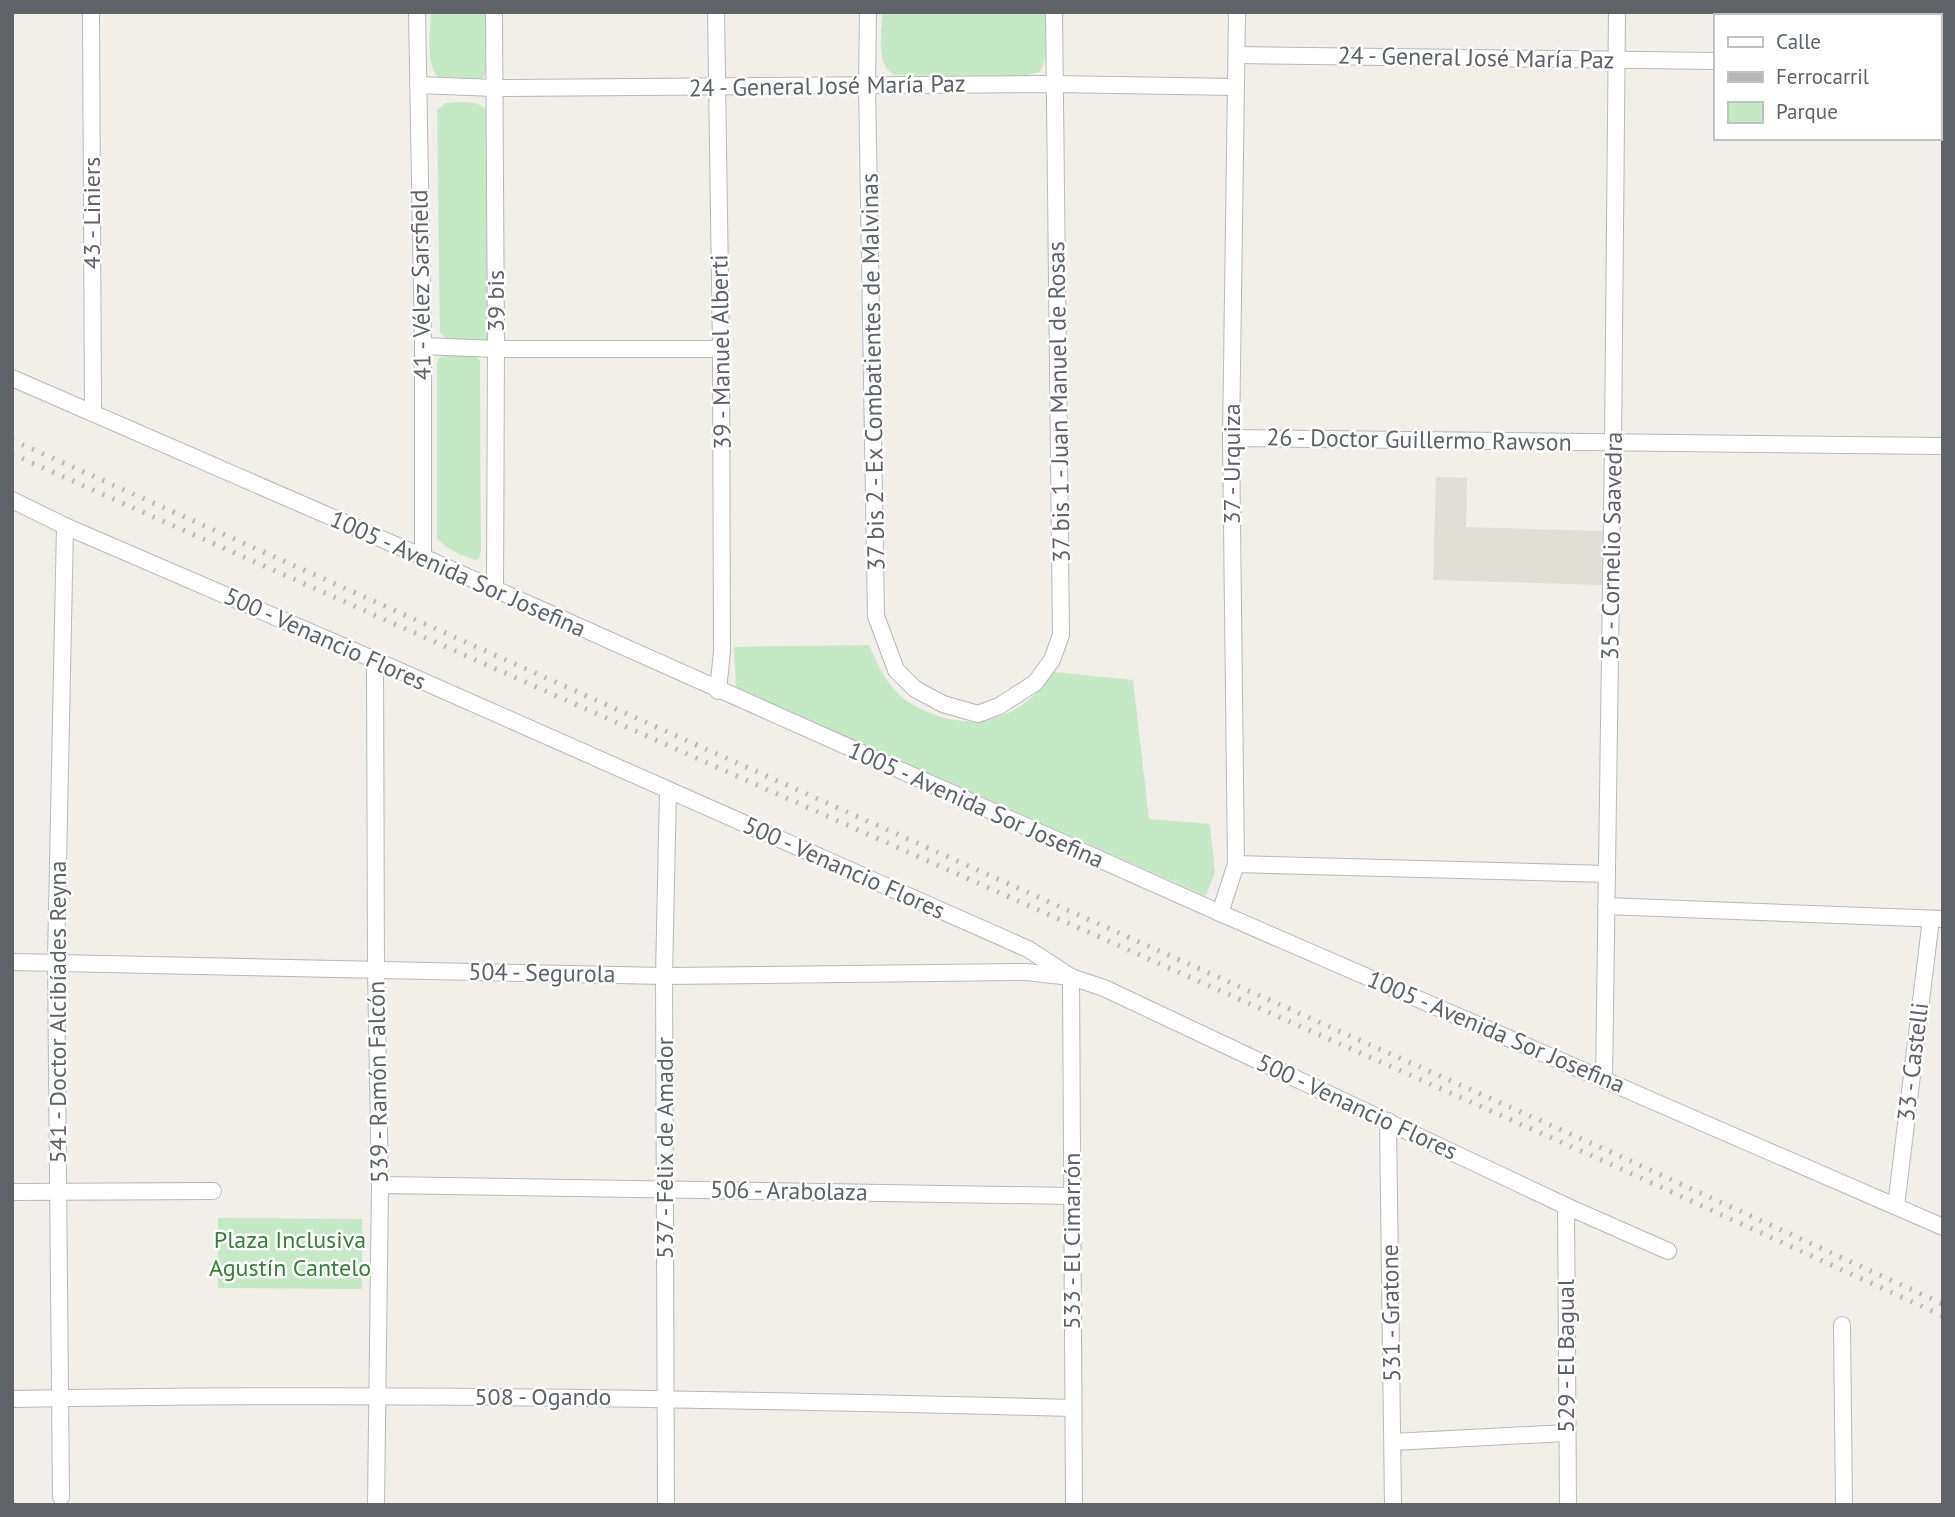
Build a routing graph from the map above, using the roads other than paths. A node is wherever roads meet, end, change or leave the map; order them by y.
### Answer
1 (91, 12) edge
2 (417, 12) edge
3 (494, 12) edge
4 (716, 12) edge
5 (868, 12) edge
6 (1054, 12) edge
7 (1237, 12) edge
8 (1617, 12) edge
9 (1237, 55) junction
10 (1616, 59) junction
11 (1714, 61) edge
12 (1055, 84) junction
13 (418, 85) junction
14 (867, 85) junction
15 (717, 87) junction
16 (1236, 87) junction
17 (495, 88) junction
18 (424, 346) junction
19 (496, 349) junction
20 (721, 349) junction
21 (12, 378) edge
22 (93, 414) junction
23 (1231, 438) junction
24 (1614, 442) junction
25 (1943, 446) edge
26 (12, 500) edge
27 (65, 526) junction
28 (422, 557) junction
29 (495, 589) junction
30 (375, 660) junction
31 (718, 691) junction
32 (943, 704) joint
33 (668, 790) junction
34 (1236, 864) junction
35 (1606, 874) junction
36 (1606, 905) junction
37 (1220, 913) junction
38 (1937, 919) edge
39 (56, 961) junction
40 (12, 962) edge
41 (376, 969) junction
42 (664, 976) junction
43 (1071, 977) junction
44 (1604, 1080) junction
45 (1388, 1121) junction
46 (380, 1185) junction
47 (664, 1189) junction
48 (58, 1191) junction
49 (213, 1191) dead end
50 (12, 1192) edge
51 (1072, 1196) junction
52 (1566, 1206) junction
53 (1896, 1206) junction
54 (1943, 1227) edge
55 (1668, 1251) dead end
56 (1842, 1325) dead end
57 (376, 1396) junction
58 (61, 1398) junction
59 (667, 1398) junction
60 (12, 1399) edge
61 (1073, 1408) junction
62 (1566, 1433) junction
63 (1393, 1442) junction
64 (61, 1497) dead end
65 (376, 1505) edge
66 (666, 1505) edge
67 (1074, 1505) edge
68 (1393, 1505) edge
69 (1568, 1505) edge
70 (1844, 1505) edge

1 - 22 street, 43 - Liniers
2 - 13 street, 41 - Vélez Sarsfield
3 - 17 street, 39 bis
4 - 15 street, 39 - Manuel Alberti
5 - 14 street, 37 bis 2 - Ex Combatientes de Malvinas
6 - 12 street, 37 bis 1 - Juan Manuel de Rosas
7 - 9 street, 37 - Urquiza
8 - 10 street, 35 - Cornelio Saavedra
9 - 10 street, 24 - General José María Paz
9 - 16 street, 37 - Urquiza
10 - 11 street, 24 - General José María Paz
10 - 24 street, 35 - Cornelio Saavedra
12 - 14 street, 24 - General José María Paz
12 - 16 street, 24 - General José María Paz
12 - 32 street, 37 bis 1 - Juan Manuel de Rosas
13 - 17 street, 24 - General José María Paz
13 - 18 street, 41 - Vélez Sarsfield
14 - 15 street, 24 - General José María Paz
14 - 32 street, 37 bis 2 - Ex Combatientes de Malvinas
15 - 17 street, 24 - General José María Paz
15 - 20 street, 39 - Manuel Alberti
16 - 23 street, 37 - Urquiza
17 - 19 street, 39 bis
18 - 19 street
18 - 28 street, 41 - Vélez Sarsfield
19 - 20 street
19 - 29 street, 39 bis
20 - 31 street, 39 - Manuel Alberti
21 - 22 street, 1005 - Avenida Sor Josefina
22 - 28 street, 1005 - Avenida Sor Josefina
23 - 24 street, 26 - Doctor Guillermo Rawson
23 - 34 street, 37 - Urquiza
24 - 25 street, 26 - Doctor Guillermo Rawson
24 - 35 street, 35 - Cornelio Saavedra
26 - 27 street, 500 - Venancio Flores
27 - 30 street, 500 - Venancio Flores
27 - 39 street, 541 - Doctor Alcibíades Reyna
28 - 29 street, 1005 - Avenida Sor Josefina
29 - 31 street, 1005 - Avenida Sor Josefina
30 - 33 street, 500 - Venancio Flores
30 - 41 street, 539 - Ramón Falcón
31 - 37 street, 1005 - Avenida Sor Josefina
33 - 42 street, 537 - Félix de Amador
33 - 43 street, 500 - Venancio Flores
34 - 35 street
34 - 37 street, 37 - Urquiza
35 - 36 street, 35 - Cornelio Saavedra
36 - 38 street
36 - 44 street, 35 - Cornelio Saavedra
37 - 44 street, 1005 - Avenida Sor Josefina
38 - 53 street, 33 - Castelli
39 - 40 street, 504 - Segurola
39 - 41 street, 504 - Segurola
39 - 48 street, 541 - Doctor Alcibíades Reyna
41 - 42 street, 504 - Segurola
41 - 46 street, 539 - Ramón Falcón
42 - 43 street, 504 - Segurola
42 - 47 street, 537 - Félix de Amador
43 - 45 street, 500 - Venancio Flores
43 - 51 street, 533 - El Cimarrón
44 - 53 street, 1005 - Avenida Sor Josefina
45 - 52 street, 500 - Venancio Flores
45 - 63 street, 531 - Gratone
46 - 47 street, 506 - Arabolaza
46 - 57 street, 539 - Ramón Falcón
47 - 51 street, 506 - Arabolaza
47 - 59 street, 537 - Félix de Amador
48 - 49 street
48 - 50 street
48 - 58 street, 541 - Doctor Alcibíades Reyna
51 - 61 street, 533 - El Cimarrón
52 - 55 street, 500 - Venancio Flores
52 - 62 street, 529 - El Bagual
53 - 54 street, 1005 - Avenida Sor Josefina
56 - 70 street
57 - 58 street, 508 - Ogando
57 - 59 street, 508 - Ogando
57 - 65 street, 539 - Ramón Falcón
58 - 60 street, 508 - Ogando
58 - 64 street, 541 - Doctor Alcibíades Reyna
59 - 61 street, 508 - Ogando
59 - 66 street, 537 - Félix de Amador
61 - 67 street, 533 - El Cimarrón
62 - 63 street
62 - 69 street, 529 - El Bagual
63 - 68 street, 531 - Gratone

